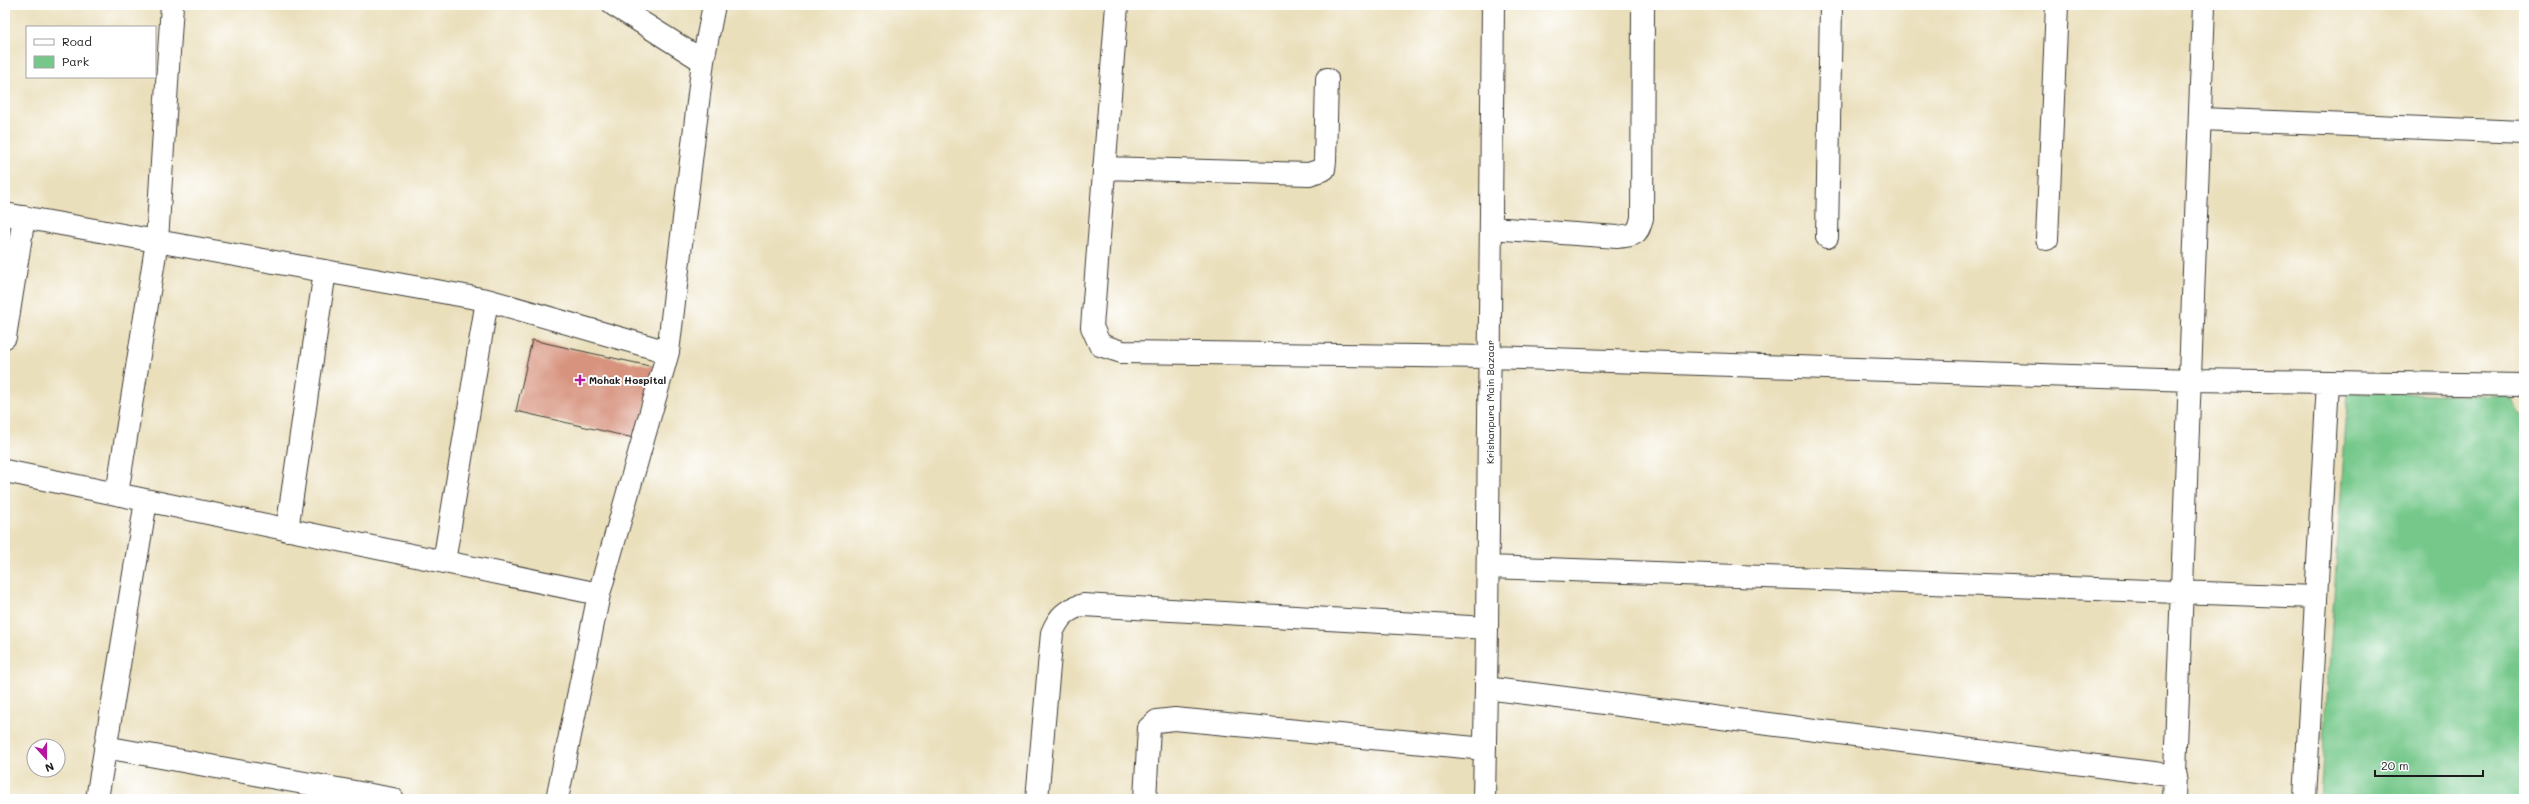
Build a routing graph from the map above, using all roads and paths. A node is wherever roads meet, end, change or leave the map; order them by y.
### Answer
1 (172, 5) edge
2 (614, 5) edge
3 (714, 5) edge
4 (1117, 5) edge
5 (1493, 5) edge
6 (1643, 5) edge
7 (1831, 5) edge
8 (2057, 5) edge
9 (2204, 5) edge
10 (703, 61) junction
11 (1327, 79) dead end
12 (2201, 119) junction
13 (2524, 132) edge
14 (1104, 168) junction
15 (15, 215) edge
16 (1491, 228) junction
17 (1827, 237) dead end
18 (2047, 239) dead end
19 (157, 241) junction
20 (325, 271) junction
21 (488, 300) junction
22 (5, 337) edge
23 (668, 352) junction
24 (1490, 357) junction
25 (2192, 380) junction
26 (2328, 382) junction
27 (2524, 385) edge
28 (5, 471) edge
29 (117, 494) junction
30 (146, 501) junction
31 (287, 530) junction
32 (444, 562) junction
33 (1488, 567) junction
34 (2184, 592) junction
35 (599, 594) junction
36 (2316, 597) junction
37 (1488, 628) junction
38 (1486, 688) junction
39 (105, 747) junction
40 (1485, 749) junction
41 (2176, 776) junction
42 (97, 799) edge
43 (393, 799) edge
44 (557, 799) edge
45 (1038, 799) edge
46 (1145, 799) edge
47 (1484, 799) edge
48 (2174, 799) edge
49 (2305, 799) edge

1 - 19 street
2 - 10 street
3 - 10 street
4 - 14 street
5 - 16 street, Krishanpura Main Bazaar
6 - 16 street
7 - 17 street
8 - 18 street
9 - 12 street
10 - 23 street
11 - 14 street
12 - 13 street
12 - 25 street
14 - 24 street
15 - 19 street
15 - 22 street
16 - 24 street, Krishanpura Main Bazaar
19 - 20 street
19 - 29 street
20 - 21 street
20 - 31 street
21 - 23 street
21 - 32 street
23 - 35 street
24 - 25 street
24 - 33 street, Krishanpura Main Bazaar
25 - 26 street
25 - 34 street
26 - 27 street
26 - 36 street
28 - 29 street
29 - 30 street
30 - 31 street
30 - 39 street
31 - 32 street
32 - 35 street
33 - 34 street
33 - 37 street, Krishanpura Main Bazaar
34 - 36 street
34 - 41 street
35 - 44 street
36 - 49 street
37 - 38 street, Krishanpura Main Bazaar
37 - 45 street
38 - 40 street, Krishanpura Main Bazaar
38 - 41 street
39 - 42 street
39 - 43 street
40 - 46 street
40 - 47 street, Krishanpura Main Bazaar
41 - 48 street

